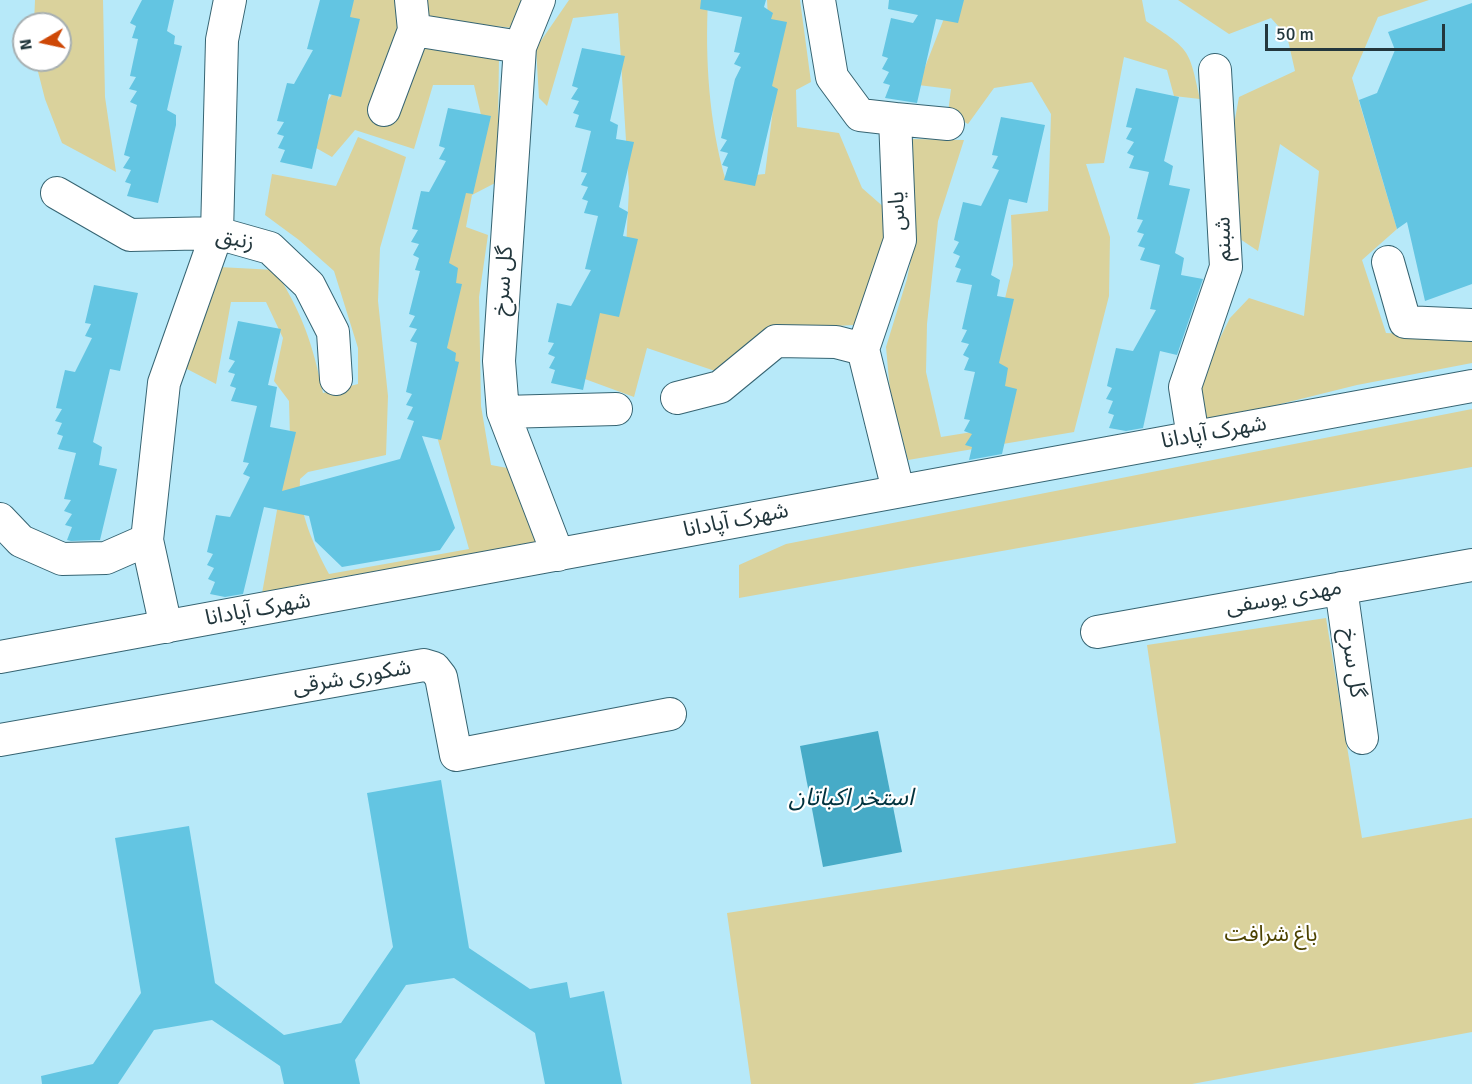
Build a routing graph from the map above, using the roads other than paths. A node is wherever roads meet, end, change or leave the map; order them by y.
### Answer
1 (230, 0) edge
2 (539, 0) edge
3 (819, 0) edge
4 (413, 15) edge
5 (520, 47) junction
6 (1215, 70) dead end
7 (384, 110) dead end
8 (895, 118) junction
9 (948, 124) dead end
10 (57, 193) dead end
11 (217, 233) junction
12 (1388, 262) dead end
13 (1472, 325) edge
14 (863, 349) junction
15 (336, 379) dead end
16 (1472, 386) edge
17 (677, 398) dead end
18 (616, 409) dead end
19 (503, 412) junction
20 (1193, 437) junction
21 (898, 490) junction
22 (0, 519) edge
23 (147, 540) junction
24 (558, 555) junction
25 (1472, 565) edge
26 (1341, 588) junction
27 (166, 627) junction
28 (1097, 632) dead end
29 (0, 657) edge
30 (670, 714) dead end
31 (1362, 738) dead end
32 (0, 740) edge

1 - 11 street
2 - 5 street, گل سرخ
3 - 8 street
4 - 5 street
4 - 7 street
5 - 19 street, گل سرخ
6 - 20 street, شبنم
8 - 9 street
8 - 14 street, یاس
10 - 11 street, زنبق
11 - 15 street, زنبق
11 - 23 street
12 - 13 street
14 - 17 street
14 - 21 street
16 - 20 street, شهرک آپادانا
18 - 19 street
19 - 24 street, گل سرخ
20 - 21 street, شهرک آپادانا
21 - 24 street, شهرک آپادانا
22 - 23 street
23 - 27 street
24 - 27 street, شهرک آپادانا
25 - 26 street, مهدی یوسفی
26 - 28 street, مهدی یوسفی
26 - 31 street, گل سرخ
27 - 29 street, شهرک آپادانا
30 - 32 street, شکوری شرقی

